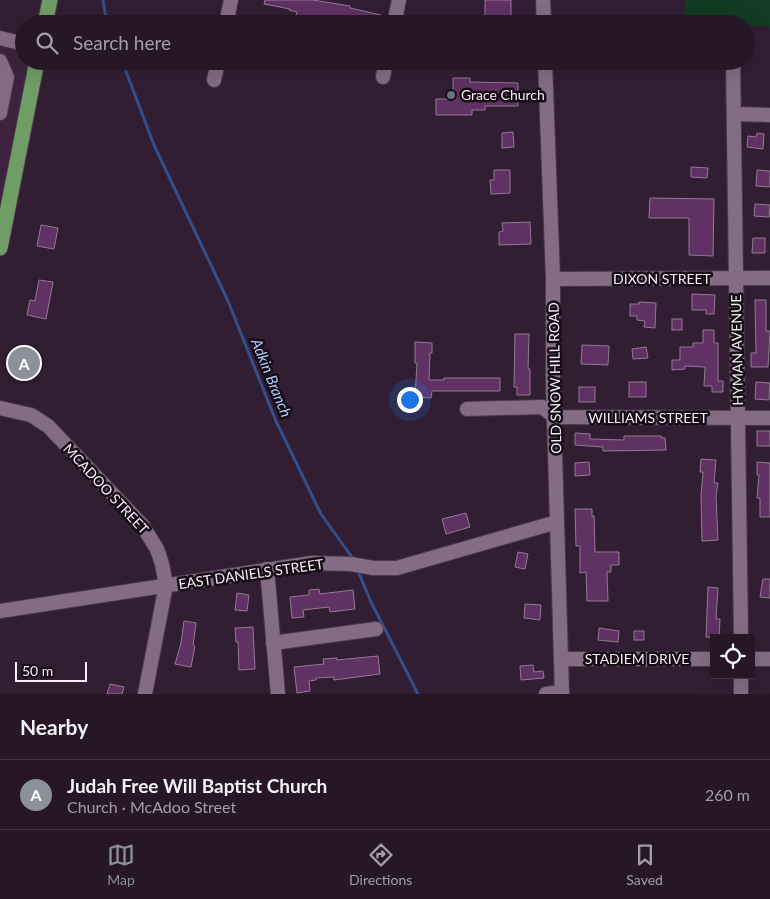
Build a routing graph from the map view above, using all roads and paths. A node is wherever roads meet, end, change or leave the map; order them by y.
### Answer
1 (50, 0) edge
2 (231, 0) edge
3 (399, 0) edge
4 (543, 0) edge
5 (47, 15) edge
6 (228, 15) edge
7 (396, 15) edge
8 (544, 15) edge
9 (0, 38) edge
10 (15, 42) edge
11 (0, 61) edge
12 (35, 70) edge
13 (216, 70) edge
14 (384, 70) edge
15 (545, 70) edge
16 (733, 70) edge
17 (383, 76) dead end
18 (214, 80) dead end
19 (0, 113) edge
20 (734, 114) junction
21 (770, 115) edge
22 (1, 241) edge
23 (736, 278) junction
24 (770, 278) edge
25 (553, 279) junction
26 (0, 408) edge
27 (467, 409) dead end
28 (555, 417) junction
29 (737, 418) junction
30 (770, 418) edge
31 (558, 522) junction
32 (267, 569) junction
33 (166, 585) junction
34 (0, 611) edge
35 (376, 629) dead end
36 (741, 634) edge
37 (274, 643) junction
38 (561, 659) junction
39 (710, 659) edge
40 (755, 659) edge
41 (770, 659) edge
42 (741, 679) edge
43 (562, 693) edge
44 (145, 694) edge
45 (278, 694) edge
46 (546, 694) edge
47 (741, 694) edge

1 - 5 main road
2 - 6 street
3 - 7 street
4 - 8 street
9 - 10 street
11 - 19 street
12 - 22 main road
13 - 18 street
14 - 17 street
15 - 25 street, OLD SNOW HILL ROAD
16 - 20 street, HYMAN AVENUE
20 - 21 street
20 - 23 street, HYMAN AVENUE
23 - 24 street, DIXON STREET
23 - 25 street, DIXON STREET
23 - 29 street, HYMAN AVENUE
25 - 28 street, OLD SNOW HILL ROAD
26 - 33 street, MCADOO STREET
27 - 28 street
28 - 29 street, WILLIAMS STREET
28 - 31 street, OLD SNOW HILL ROAD
29 - 30 street, WILLIAMS STREET
29 - 36 street, HYMAN AVENUE
31 - 32 street, EAST DANIELS STREET
31 - 38 street, OLD SNOW HILL ROAD
32 - 33 street, EAST DANIELS STREET
32 - 37 street
33 - 34 street, EAST DANIELS STREET
33 - 44 street, MCADOO STREET
35 - 37 street
37 - 45 street
38 - 39 street, STADIEM DRIVE
38 - 43 street, OLD SNOW HILL ROAD
40 - 41 street
42 - 47 street
43 - 46 street

